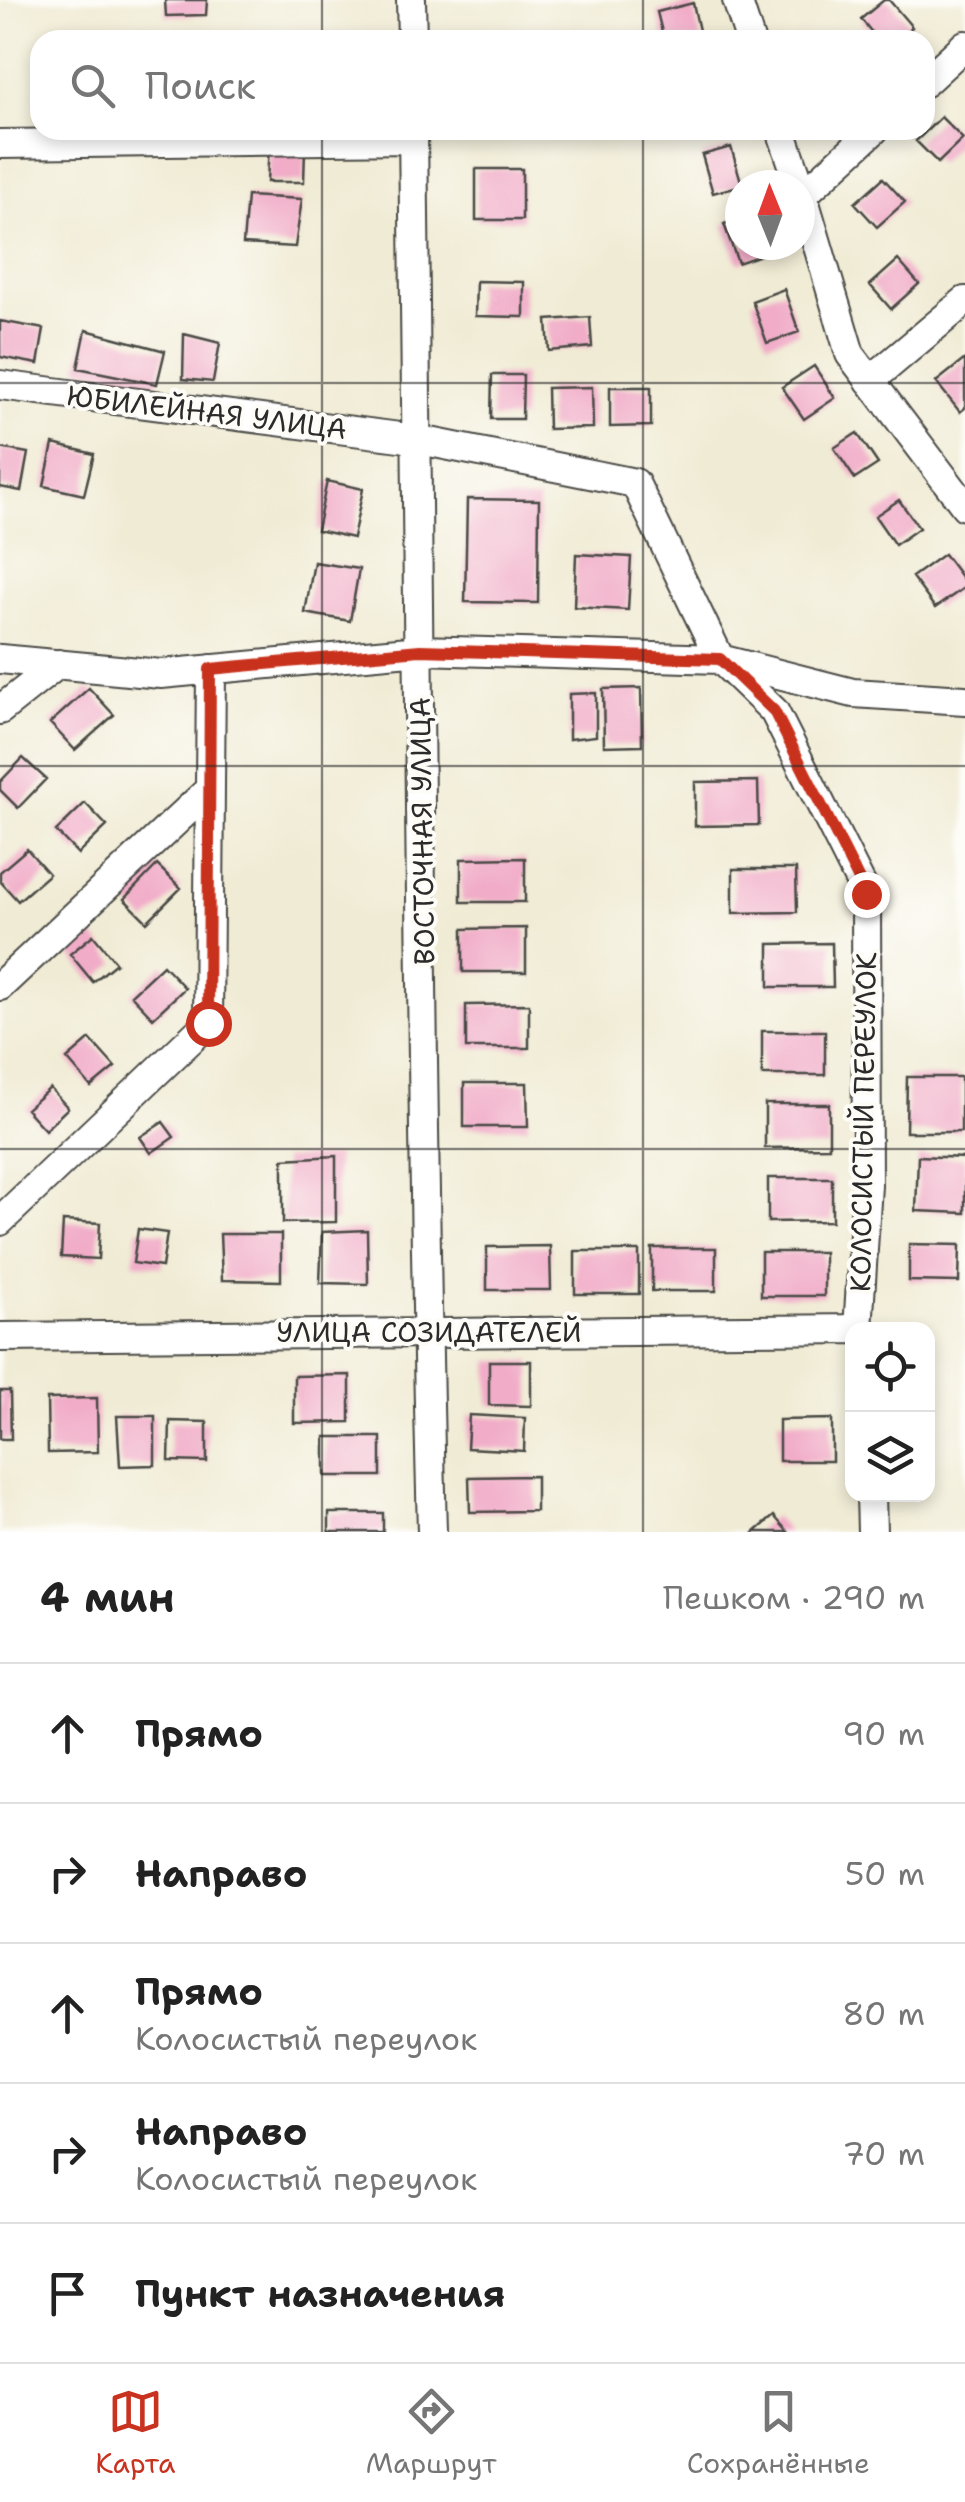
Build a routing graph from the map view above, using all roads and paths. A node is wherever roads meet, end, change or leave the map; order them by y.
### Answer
1 (411, 0) edge
2 (736, 0) edge
3 (412, 30) edge
4 (746, 30) edge
5 (965, 45) edge
6 (935, 73) edge
7 (165, 140) edge
8 (413, 140) edge
9 (784, 140) edge
10 (862, 140) edge
11 (0, 144) edge
12 (795, 170) edge
13 (815, 178) edge
14 (815, 236) edge
15 (965, 301) edge
16 (870, 381) junction
17 (0, 385) edge
18 (415, 439) junction
19 (965, 506) edge
20 (420, 650) junction
21 (0, 659) edge
22 (720, 659) junction
23 (58, 664) junction
24 (210, 669) junction
25 (965, 700) edge
26 (0, 710) edge
27 (210, 789) junction
28 (0, 986) edge
29 (0, 1221) edge
30 (858, 1322) edge
31 (845, 1329) edge
32 (427, 1331) junction
33 (0, 1336) edge
34 (871, 1502) edge
35 (432, 1532) edge
36 (872, 1532) edge

1 - 3 street
2 - 4 street
5 - 6 street
7 - 11 street
8 - 18 street, ВОСТОЧНАЯ УЛИЦА
9 - 12 street
10 - 13 street
14 - 16 street
15 - 16 street
16 - 19 street
17 - 18 street, ЮБИЛЕЙНАЯ УЛИЦА
18 - 20 street, ВОСТОЧНАЯ УЛИЦА
18 - 22 street, ЮБИЛЕЙНАЯ УЛИЦА
20 - 22 street
20 - 24 street
20 - 32 street, ВОСТОЧНАЯ УЛИЦА
21 - 23 street
22 - 25 street
22 - 30 street, КОЛОСИСТЫЙ ПЕРЕУЛОК
23 - 24 street
23 - 26 street
24 - 27 street
27 - 28 street
27 - 29 street
31 - 32 street, УЛИЦА СОЗИДАТЕЛЕЙ
32 - 33 street, УЛИЦА СОЗИДАТЕЛЕЙ
32 - 35 street, ВОСТОЧНАЯ УЛИЦА
34 - 36 street

